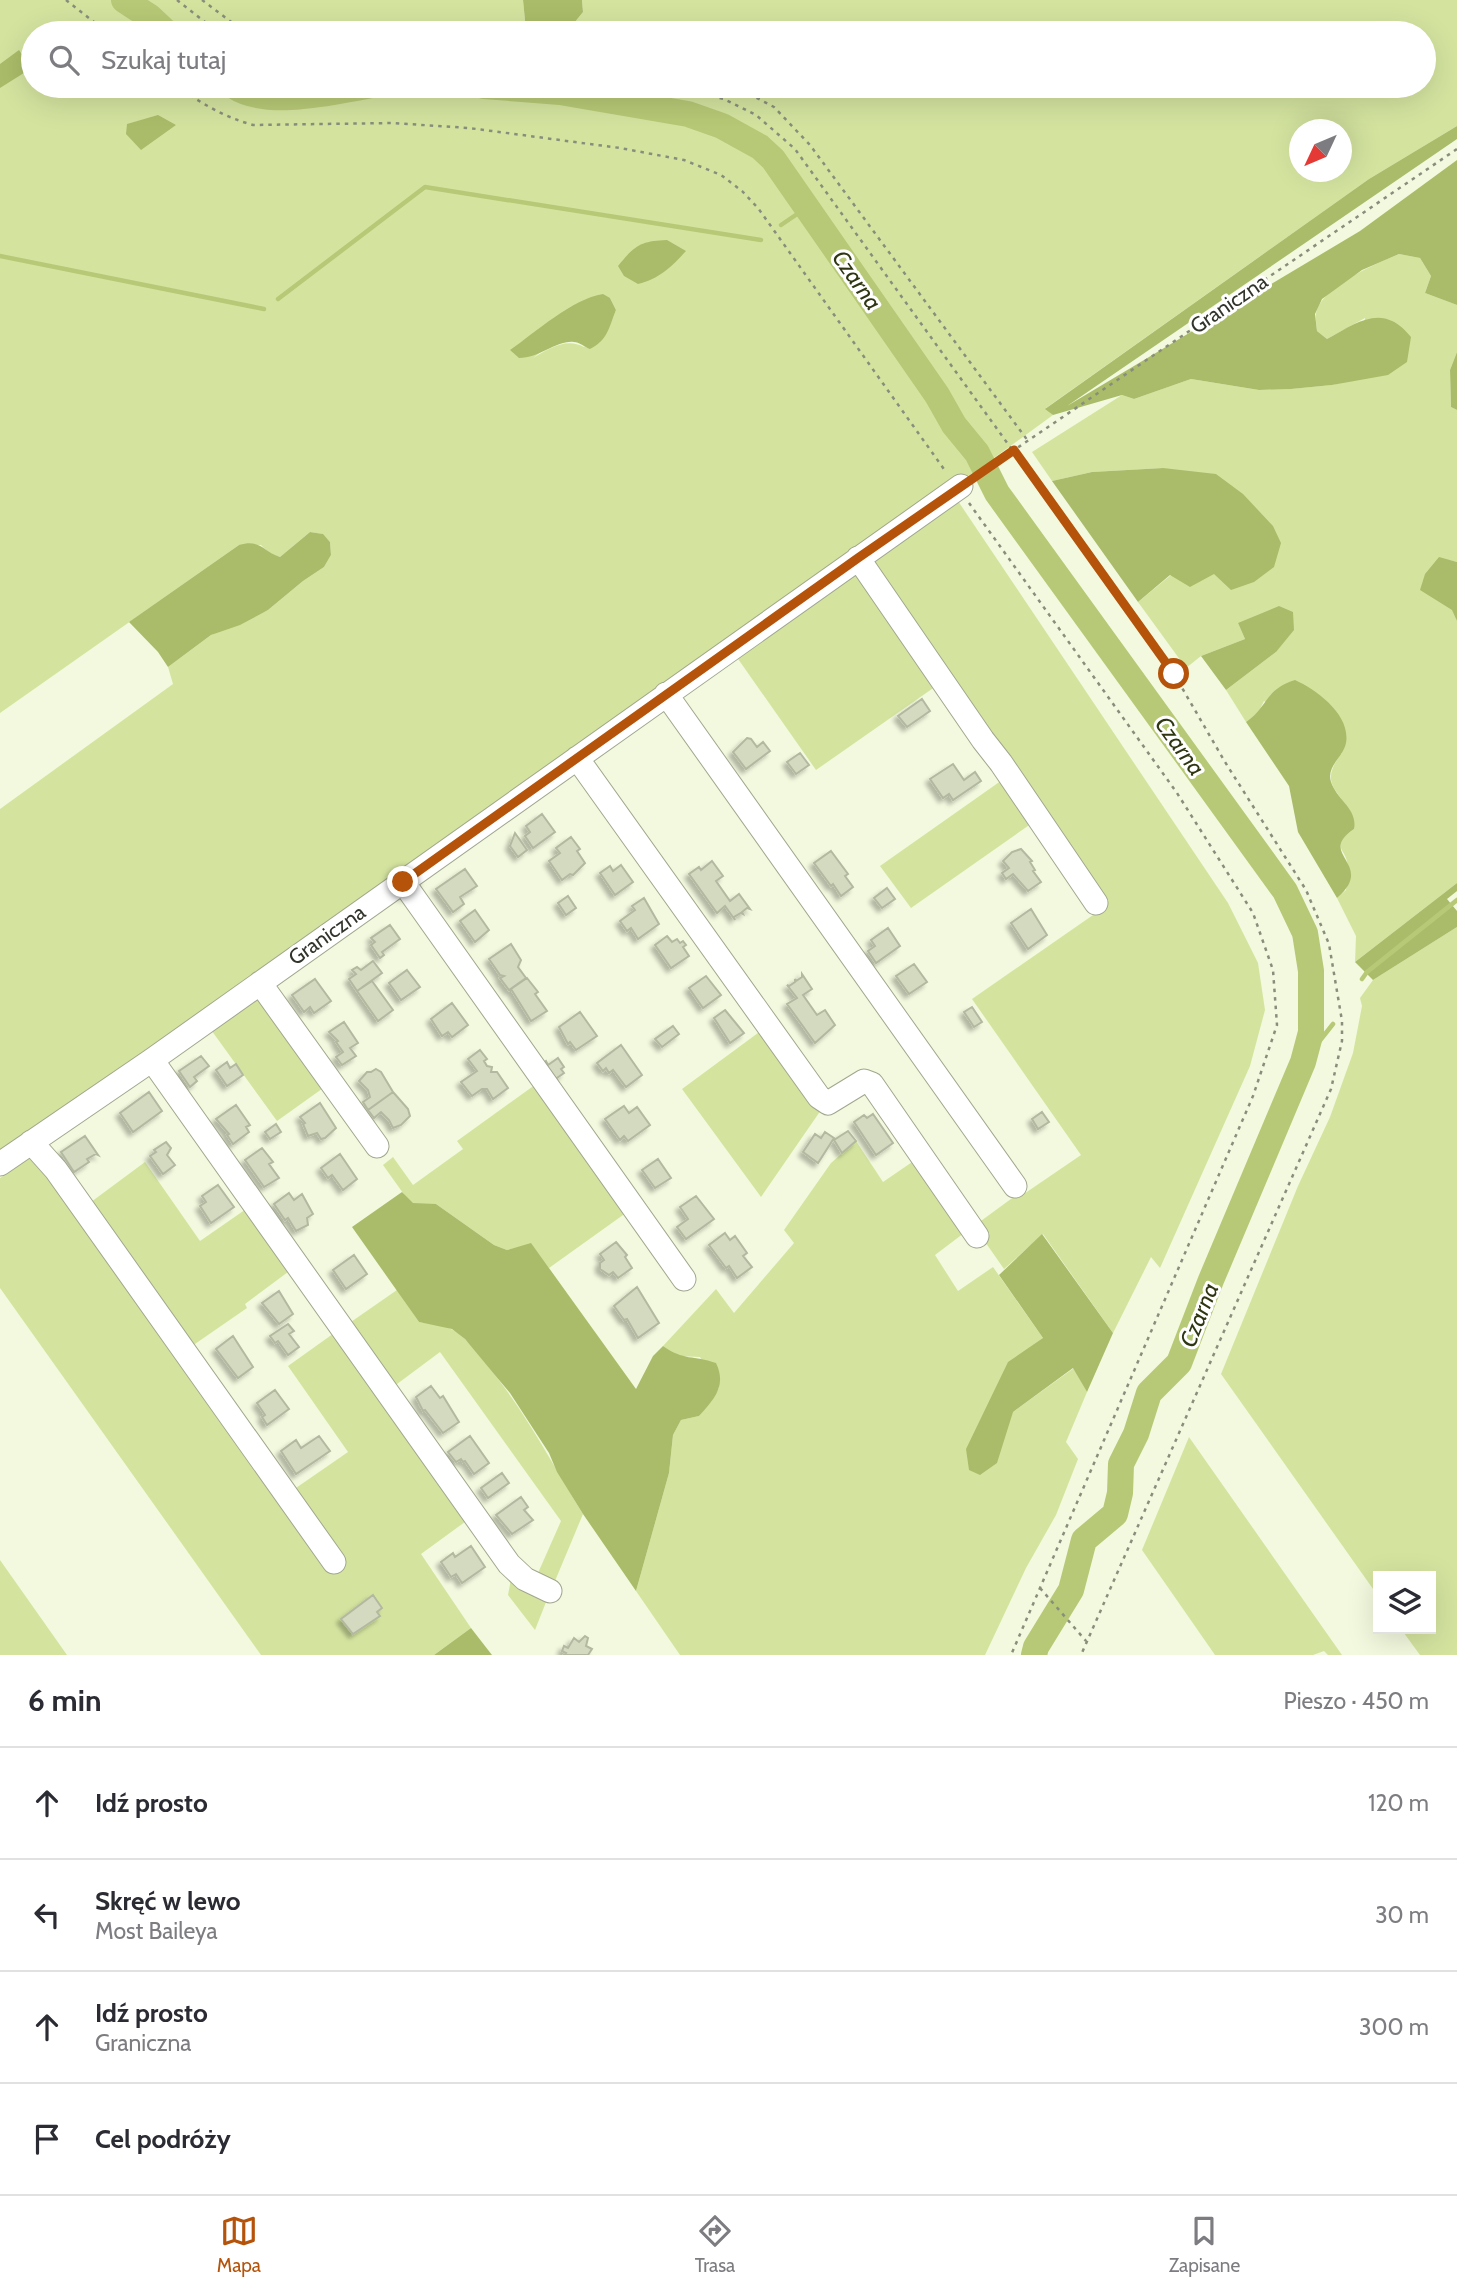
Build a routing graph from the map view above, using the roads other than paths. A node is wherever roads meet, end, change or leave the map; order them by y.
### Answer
1 (960, 487) road end
2 (858, 558) junction
3 (666, 694) junction
4 (576, 758) junction
5 (403, 882) junction
6 (1096, 903) dead end
7 (260, 983) junction
8 (152, 1060) junction
9 (31, 1142) junction
10 (377, 1146) dead end
11 (0, 1164) edge
12 (1015, 1186) dead end
13 (977, 1236) dead end
14 (684, 1279) dead end
15 (334, 1562) dead end
16 (550, 1591) dead end

1 - 2 street, Graniczna
2 - 3 street, Graniczna
2 - 6 street
3 - 4 street, Graniczna
3 - 12 street
4 - 5 street, Graniczna
4 - 13 street
5 - 7 street, Graniczna
5 - 14 street
7 - 8 street, Graniczna
7 - 10 street
8 - 9 street, Graniczna
8 - 16 street
9 - 11 street, Graniczna
9 - 15 street

